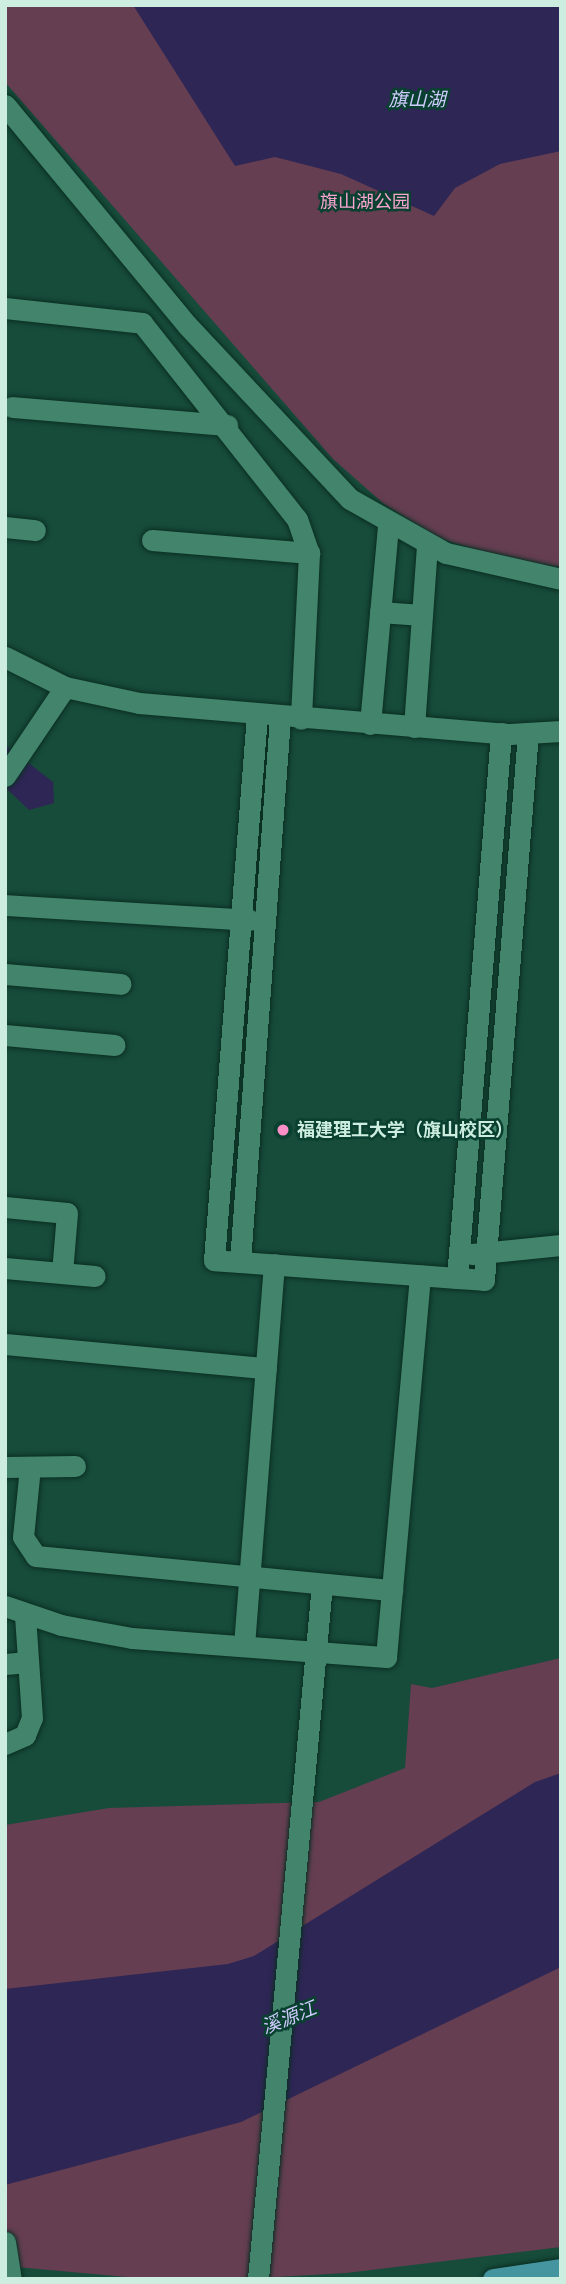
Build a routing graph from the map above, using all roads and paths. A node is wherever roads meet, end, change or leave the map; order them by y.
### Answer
1 (5, 105) edge
2 (5, 308) edge
3 (12, 407) dead end
4 (227, 425) junction
5 (388, 524) junction
6 (5, 527) edge
7 (35, 530) dead end
8 (152, 540) dead end
9 (427, 545) junction
10 (309, 553) junction
11 (561, 579) edge
12 (380, 612) junction
13 (422, 615) junction
14 (5, 657) edge
15 (65, 687) junction
16 (257, 715) junction
17 (291, 718) junction
18 (370, 724) junction
19 (414, 727) junction
20 (561, 731) edge
21 (500, 733) junction
22 (528, 733) junction
23 (5, 776) edge
24 (5, 905) edge
25 (239, 919) junction
26 (262, 921) junction
27 (5, 974) edge
28 (121, 984) dead end
29 (5, 1035) edge
30 (115, 1045) dead end
31 (5, 1207) edge
32 (561, 1245) edge
33 (486, 1252) junction
34 (458, 1255) junction
35 (240, 1262) junction
36 (274, 1264) junction
37 (5, 1268) edge
38 (62, 1272) junction
39 (95, 1276) dead end
40 (420, 1276) junction
41 (457, 1278) junction
42 (5, 1344) edge
43 (266, 1368) junction
44 (75, 1466) dead end
45 (5, 1467) edge
46 (30, 1467) junction
47 (248, 1578) junction
48 (322, 1584) junction
49 (392, 1590) junction
50 (15, 1610) edge
51 (244, 1645) junction
52 (316, 1651) junction
53 (28, 1662) junction
54 (5, 1664) edge
55 (5, 1744) edge
56 (5, 2242) edge
57 (561, 2269) edge
58 (11, 2279) edge
59 (258, 2279) edge
60 (493, 2279) edge

1 - 5 street
2 - 4 street
3 - 4 street
4 - 10 street
5 - 9 street
5 - 12 street
6 - 7 street
8 - 10 street
9 - 11 street
9 - 13 street
10 - 17 street
12 - 13 street
12 - 18 street
13 - 19 street
14 - 15 street
15 - 16 street
15 - 23 street
16 - 17 street
16 - 25 street
17 - 18 street
17 - 26 street
18 - 19 street
19 - 21 street
20 - 22 street
21 - 22 street
21 - 34 street
22 - 33 street
24 - 25 street
25 - 26 street
25 - 35 street
26 - 35 street
27 - 28 street
29 - 30 street
31 - 38 street
32 - 33 street
33 - 34 street
33 - 41 street
34 - 41 street
35 - 36 street
36 - 40 street
36 - 43 street
37 - 38 street
38 - 39 street
40 - 41 street
40 - 49 street
42 - 43 street
43 - 47 street
44 - 46 street
45 - 46 street
46 - 47 street
47 - 48 street
47 - 51 street
48 - 49 street
48 - 52 street
49 - 52 street
50 - 51 street
50 - 53 street
51 - 52 street
52 - 59 street
53 - 54 street
53 - 55 street
56 - 58 street
57 - 60 main road

